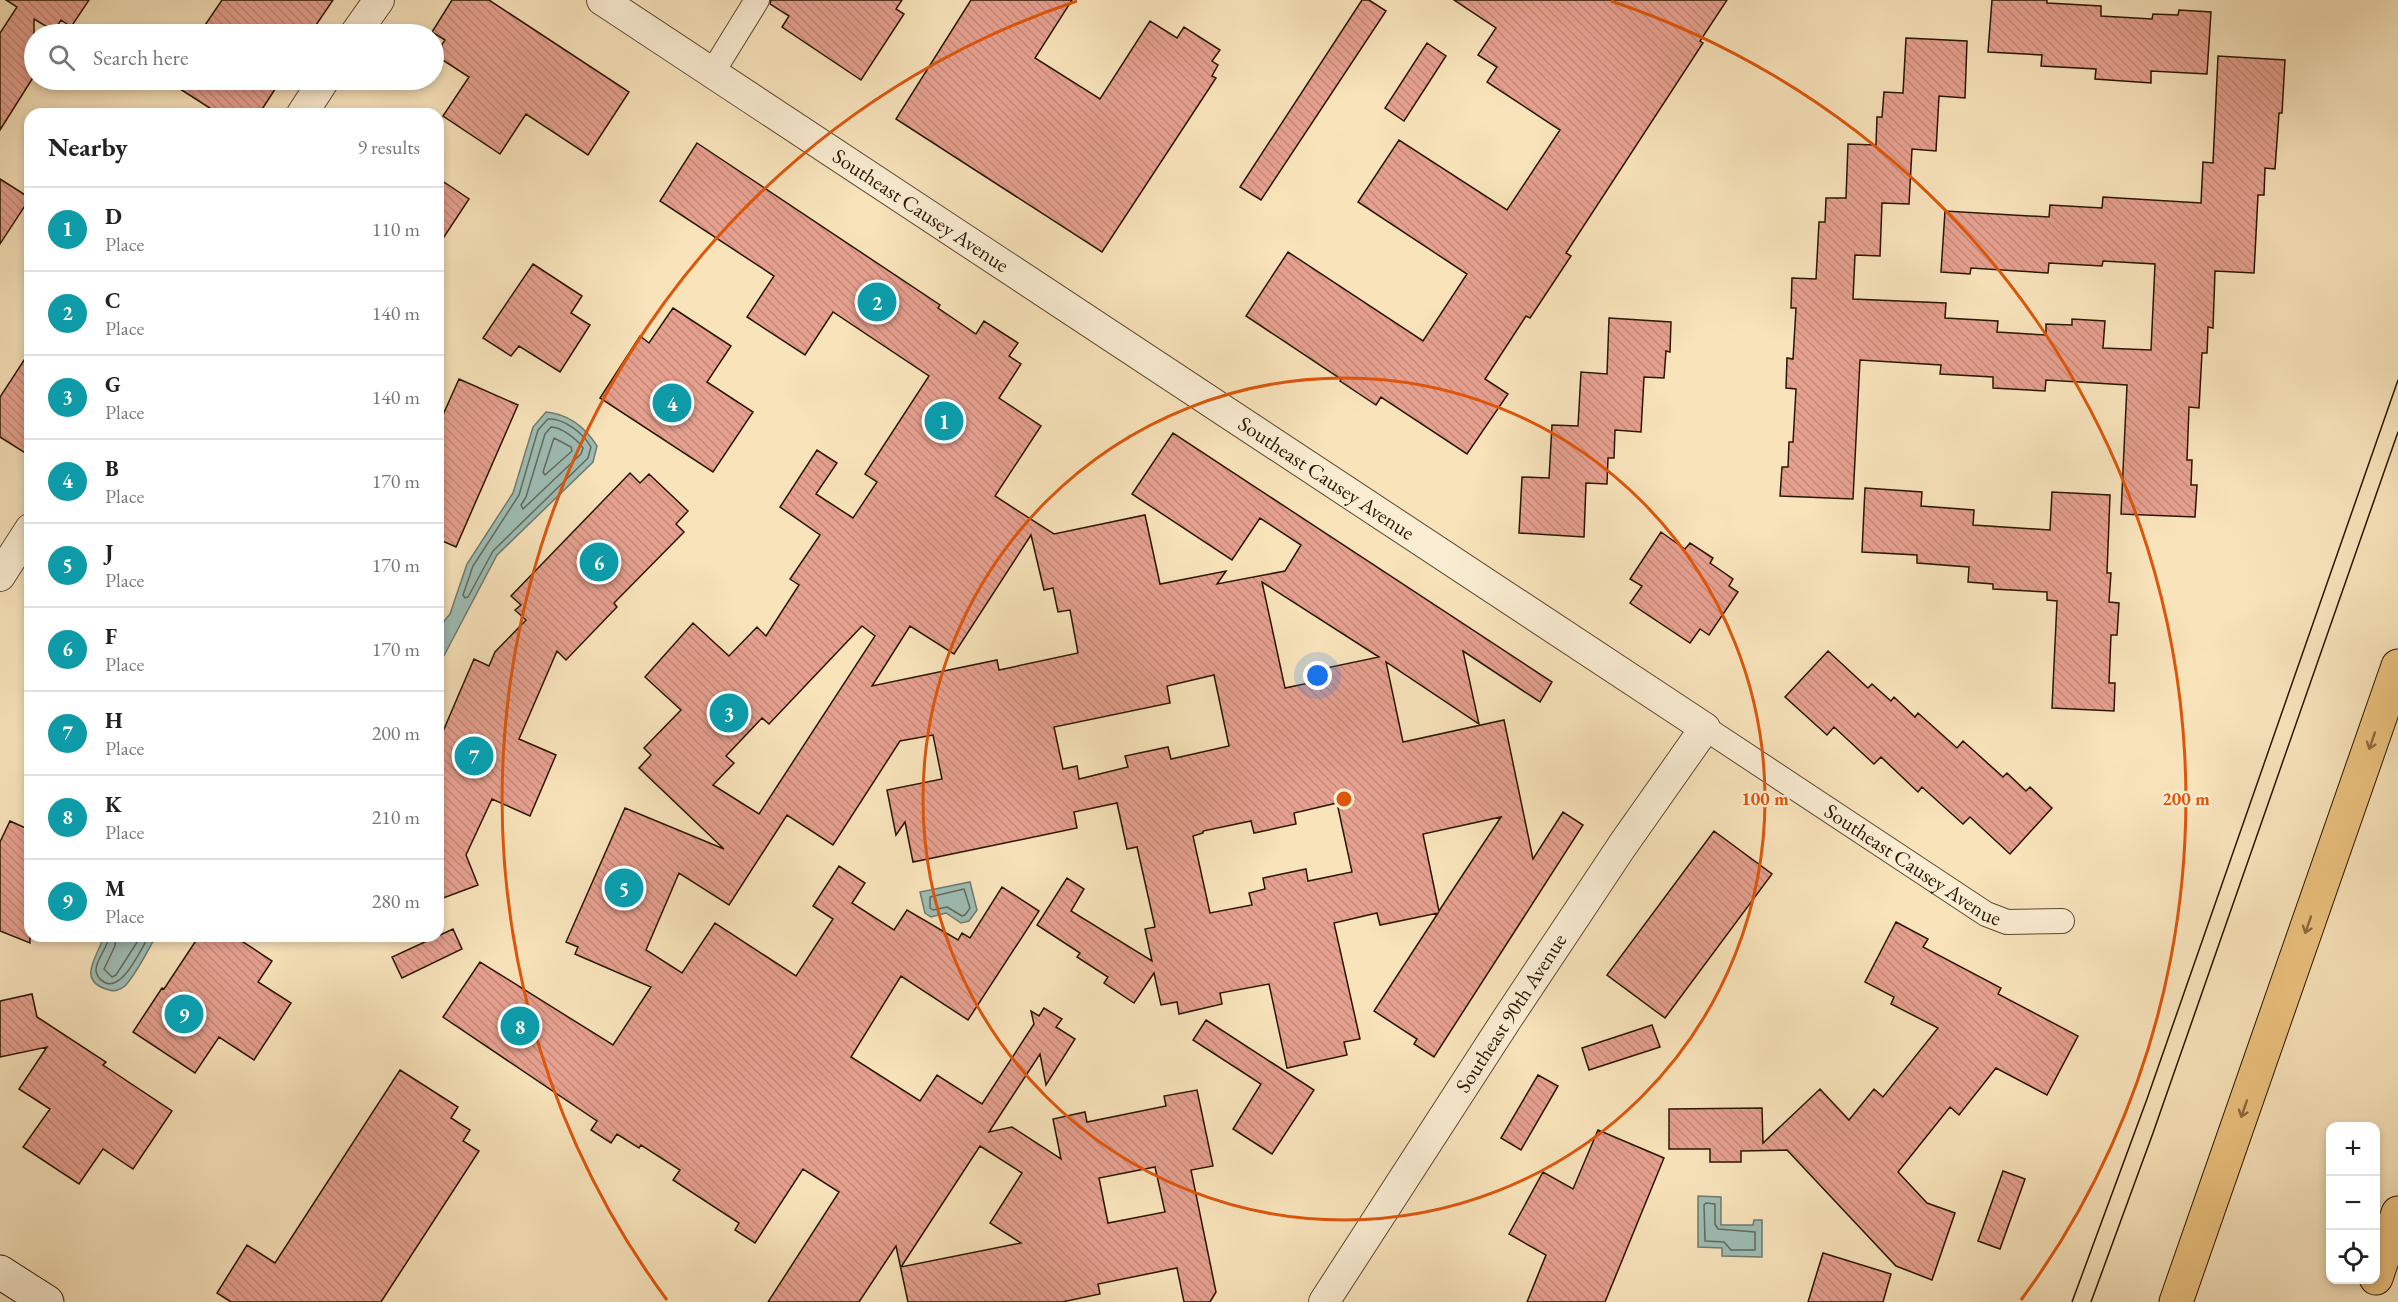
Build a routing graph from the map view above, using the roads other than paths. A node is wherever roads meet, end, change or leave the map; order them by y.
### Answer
1 (379, 0) edge
2 (602, 0) edge
3 (758, 0) edge
4 (362, 24) edge
5 (712, 73) junction
6 (318, 90) edge
7 (306, 108) edge
8 (24, 539) edge
9 (0, 576) edge
10 (2398, 666) edge
11 (1705, 728) junction
12 (2062, 921) dead end
13 (2398, 1213) edge
14 (2380, 1265) edge
15 (0, 1272) edge
16 (2373, 1284) edge
17 (47, 1302) edge
18 (1324, 1302) edge
19 (2176, 1302) edge
20 (2368, 1302) edge

1 - 4 street
2 - 5 street, Southeast Causey Avenue
3 - 5 street
5 - 11 street, Southeast Causey Avenue
6 - 7 street
8 - 9 street
10 -> 19 highway
11 - 12 street, Southeast Causey Avenue
11 - 18 street, Southeast 90th Avenue
13 - 14 highway
15 - 17 main road
16 - 20 highway

